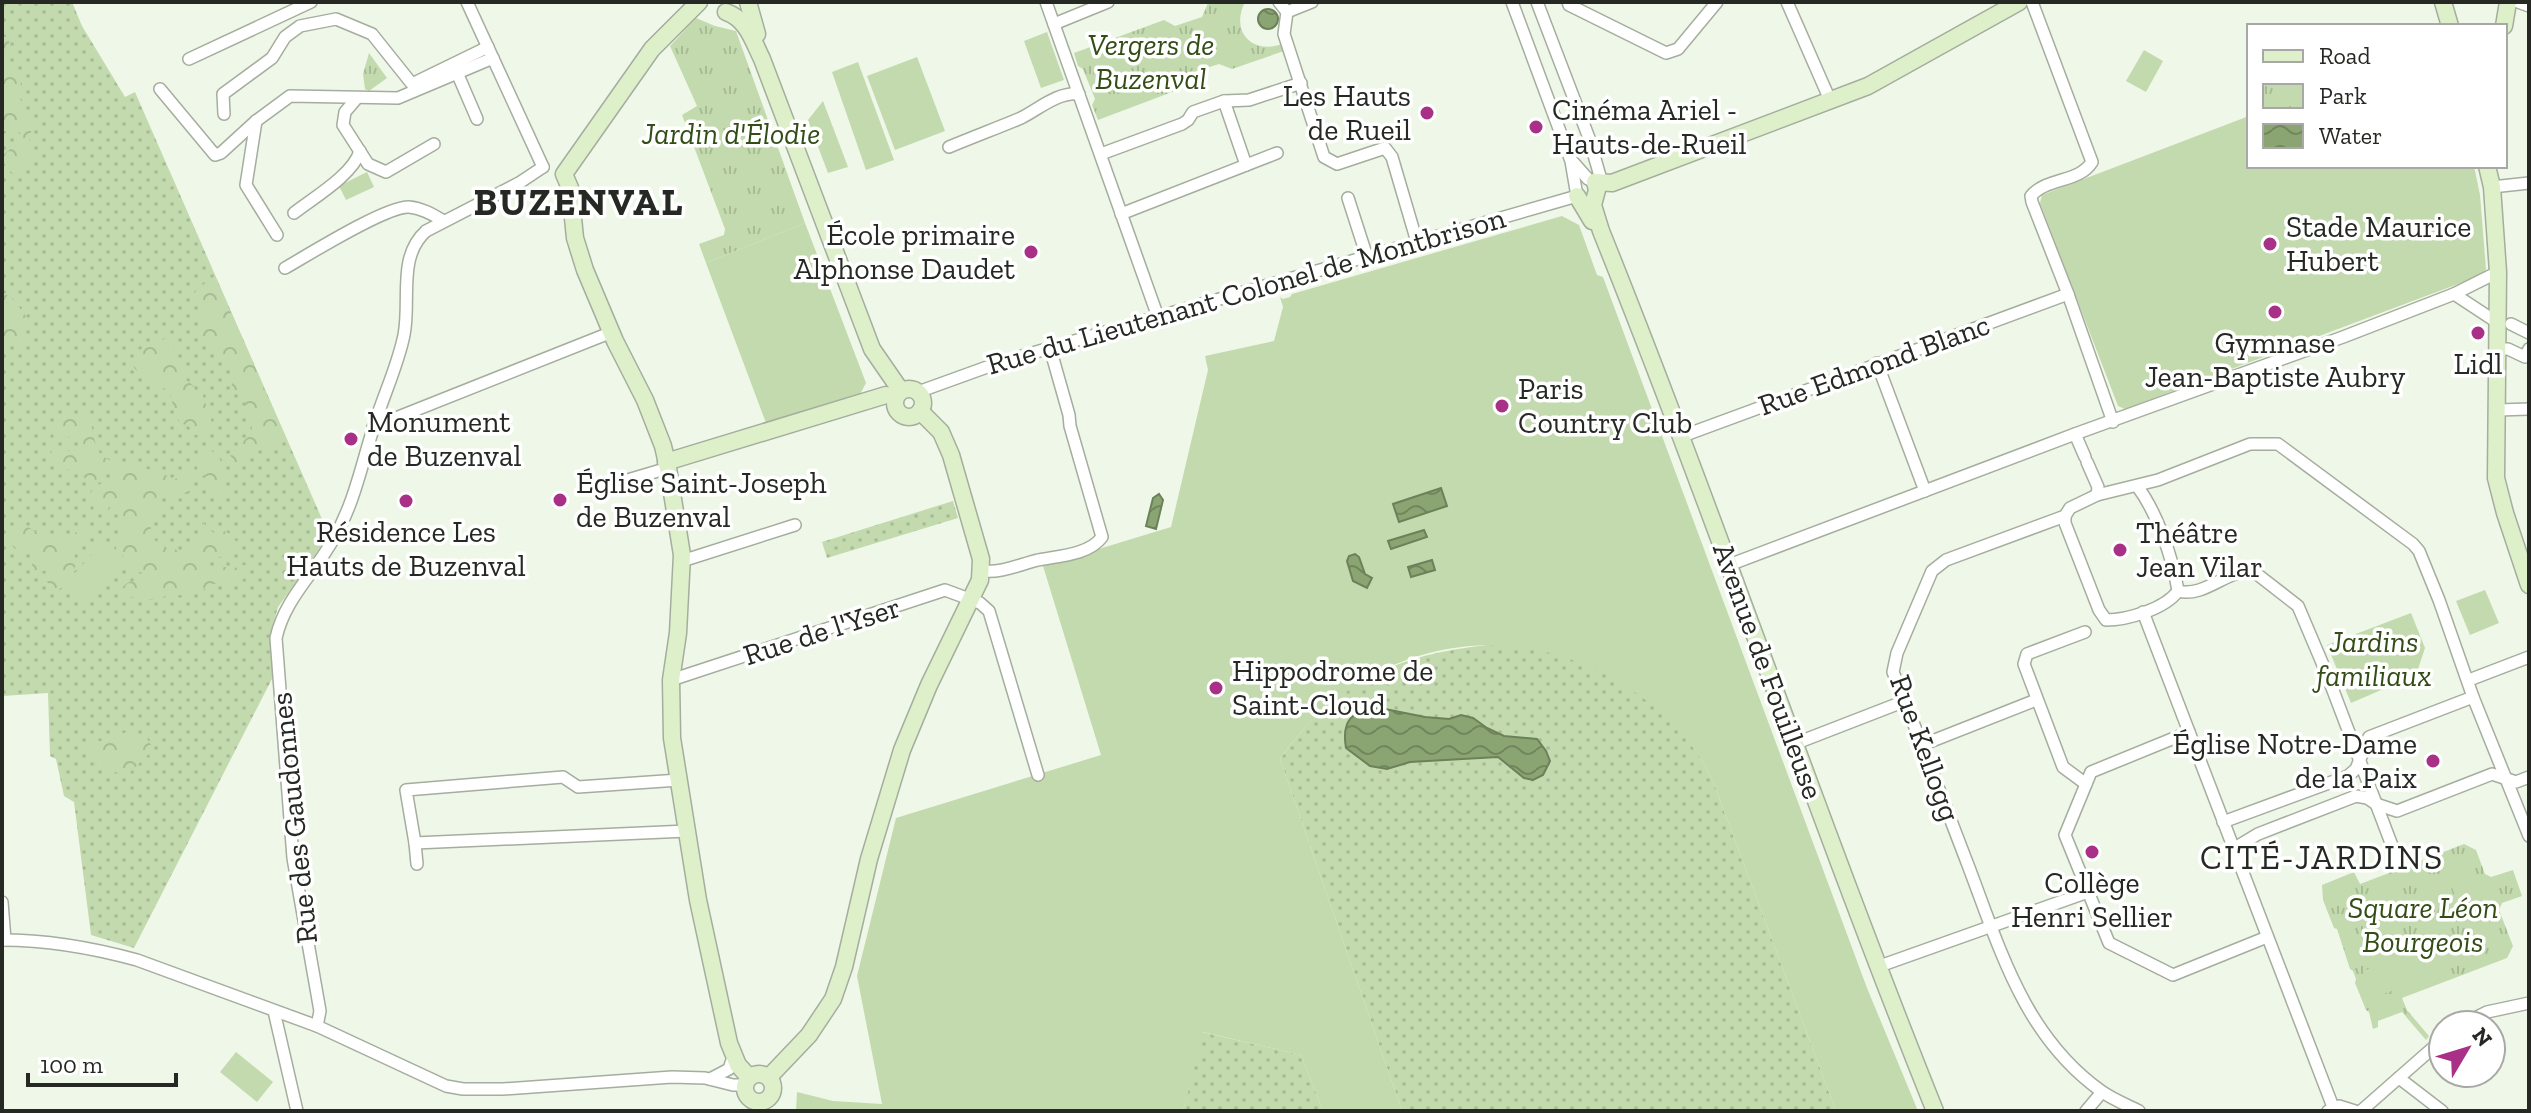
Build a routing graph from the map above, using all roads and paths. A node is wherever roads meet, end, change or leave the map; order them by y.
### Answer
1 (311, 2) edge
2 (467, 2) edge
3 (699, 2) edge
4 (746, 2) edge
5 (1046, 2) edge
6 (1108, 2) edge
7 (1312, 2) edge
8 (1512, 2) edge
9 (1537, 2) edge
10 (1568, 2) edge
11 (1717, 2) edge
12 (1787, 2) edge
13 (2019, 2) edge
14 (2032, 2) edge
15 (2443, 2) edge
16 (2508, 2) edge
17 (2518, 2) edge
18 (2529, 6) edge
19 (1283, 7) edge
20 (726, 12) junction
21 (1054, 24) junction
22 (2449, 24) edge
23 (2504, 24) edge
24 (490, 52) junction
25 (189, 59) dead end
26 (762, 59) junction
27 (455, 68) junction
28 (1301, 83) junction
29 (414, 87) junction
30 (160, 89) dead end
31 (1079, 94) junction
32 (357, 98) junction
33 (1830, 100) junction
34 (1224, 101) junction
35 (224, 114) dead end
36 (477, 119) dead end
37 (256, 121) junction
38 (434, 144) dead end
39 (949, 147) dead end
40 (360, 151) junction
41 (1277, 153) dead end
42 (1101, 154) junction
43 (1571, 161) junction
44 (1246, 165) junction
45 (543, 167) junction
46 (2487, 168) edge
47 (569, 174) junction
48 (1595, 182) junction
49 (2529, 183) edge
50 (2492, 187) junction
51 (1577, 196) junction
52 (1348, 198) dead end
53 (1593, 205) junction
54 (294, 213) dead end
55 (1121, 214) junction
56 (444, 221) junction
57 (1601, 231) junction
58 (277, 235) dead end
59 (1417, 242) junction
60 (1367, 257) junction
61 (285, 268) dead end
62 (2498, 272) junction
63 (2068, 294) junction
64 (2454, 294) junction
65 (1158, 317) junction
66 (2504, 321) junction
67 (612, 332) junction
68 (2529, 333) edge
69 (1050, 348) junction
70 (2498, 349) junction
71 (2529, 349) edge
72 (1877, 363) junction
73 (905, 393) junction
74 (2529, 409) edge
75 (2498, 410) junction
76 (920, 411) junction
77 (2113, 422) junction
78 (373, 427) junction
79 (2075, 434) junction
80 (1680, 437) junction
81 (667, 465) junction
82 (2137, 486) junction
83 (604, 487) dead end
84 (1925, 491) junction
85 (2097, 495) junction
86 (2065, 516) junction
87 (795, 525) dead end
88 (682, 561) junction
89 (1729, 565) junction
90 (982, 571) junction
91 (2528, 579) edge
92 (2178, 591) junction
93 (972, 600) junction
94 (2143, 612) junction
95 (2106, 620) junction
96 (2529, 657) edge
97 (671, 680) junction
98 (2469, 680) junction
99 (2473, 697) junction
100 (2036, 700) junction
101 (1905, 701) junction
102 (2189, 732) junction
103 (1794, 744) junction
104 (1922, 745) junction
105 (2359, 761) junction
106 (1038, 775) dead end
107 (2504, 777) junction
108 (2529, 777) edge
109 (679, 780) junction
110 (2086, 784) junction
111 (2376, 804) junction
112 (2223, 822) junction
113 (687, 831) junction
114 (2529, 836) edge
115 (415, 843) junction
116 (2233, 849) junction
117 (417, 864) dead end
118 (2399, 864) dead end
119 (2088, 892) junction
120 (2, 902) edge
121 (1990, 926) junction
122 (2267, 937) junction
123 (4, 940) edge
124 (1877, 967) junction
125 (2529, 1003) edge
126 (2501, 1009) edge
127 (274, 1011) junction
128 (317, 1026) junction
129 (2427, 1053) edge
130 (733, 1057) junction
131 (769, 1077) junction
132 (2399, 1078) junction
133 (710, 1079) junction
134 (747, 1081) junction
135 (2102, 1092) junction
136 (754, 1106) edge
137 (2330, 1109) edge
138 (297, 1111) edge
139 (1935, 1111) edge
140 (2086, 1111) edge
141 (2139, 1111) edge
142 (2358, 1111) edge
143 (2442, 1111) edge

1 - 25 street
2 - 24 street
3 - 20 street
3 - 47 street
4 - 20 street
4 - 26 street
5 - 21 street
6 - 21 street
7 - 19 street
8 - 43 street, Avenue de Fouilleuse
9 - 48 street, Avenue de Fouilleuse
10 - 11 street
12 - 33 street
13 - 33 street
14 - 63 street
15 - 22 street
16 - 23 street
17 - 18 street
19 - 28 street
20 - 26 street
21 - 31 street
24 - 27 street
24 - 45 street
26 - 73 street
27 - 29 street
27 - 36 street
28 - 34 street
28 - 59 street
29 - 32 street
29 - 35 street
30 - 37 street
31 - 39 street
31 - 42 street
32 - 37 street
32 - 40 street
33 - 48 street
34 - 42 street
34 - 44 street
37 - 58 street
38 - 40 street
40 - 54 street
41 - 44 street
42 - 55 street
43 - 48 street, Avenue de Fouilleuse
43 - 51 street, Avenue de Fouilleuse
44 - 55 street
45 - 47 street
45 - 56 street
46 - 50 street
47 - 67 street
48 - 51 street
48 - 53 street, Avenue de Fouilleuse
49 - 50 street
50 - 62 street
51 - 53 street
51 - 57 street, Avenue de Fouilleuse
51 - 59 street, Rue du Lieutenant Colonel de Montbrison
52 - 60 street
53 - 57 street, Avenue de Fouilleuse
55 - 65 street
56 - 61 street
56 - 78 street
57 - 80 street, Avenue de Fouilleuse
59 - 60 street, Rue du Lieutenant Colonel de Montbrison
60 - 65 street, Rue du Lieutenant Colonel de Montbrison
62 - 64 street
62 - 66 street
63 - 72 street, Rue Edmond Blanc
63 - 77 street
64 - 66 street
64 - 77 street
65 - 69 street, Rue du Lieutenant Colonel de Montbrison
66 - 68 street
66 - 70 street
67 - 78 street
67 - 81 street
69 - 73 street, Rue du Lieutenant Colonel de Montbrison
69 - 90 street
70 - 71 street
70 - 75 street
72 - 80 street, Rue Edmond Blanc
72 - 84 street
73 - 76 street
73 - 76 street
73 - 81 street, Rue du Lieutenant Colonel de Montbrison
74 - 75 street
75 - 91 street
76 - 90 street
77 - 79 street
78 - 128 street, Rue des Gaudonnes
79 - 84 street
79 - 85 street
80 - 89 street, Avenue de Fouilleuse
81 - 83 street
81 - 88 street
82 - 85 street, Rue Kellogg
82 - 92 street
82 - 98 street, Rue Kellogg
84 - 89 street
85 - 86 street, Rue Kellogg
86 - 95 street
86 - 101 street, Rue Kellogg
87 - 88 street
88 - 97 street
89 - 103 street, Avenue de Fouilleuse
90 - 93 street
92 - 94 street
92 - 105 street
93 - 97 street, Rue de l'Yser
93 - 106 street
93 - 131 street
94 - 95 street
94 - 102 street
95 - 100 street
96 - 98 street
97 - 109 street
98 - 99 street, Rue Kellogg
99 - 105 street
99 - 107 street, Rue Kellogg
100 - 104 street
100 - 110 street
101 - 103 street
101 - 104 street, Rue Kellogg
102 - 110 street
102 - 112 street
103 - 124 street, Avenue de Fouilleuse
104 - 121 street, Rue Kellogg
105 - 111 street
105 - 112 street
107 - 108 street
107 - 111 street
107 - 114 street, Rue Kellogg
109 - 113 street
109 - 115 street
110 - 119 street
111 - 116 street
111 - 118 street
112 - 116 street
113 - 115 street
113 - 130 street
115 - 117 street
116 - 122 street
119 - 121 street
119 - 122 street
120 - 123 street
121 - 124 street
121 - 135 street, Rue Kellogg
122 - 137 street
123 - 127 street
124 - 139 street, Avenue de Fouilleuse
125 - 126 street
127 - 128 street
127 - 138 street
128 - 133 street
129 - 132 street
130 - 133 street
130 - 134 street
131 - 134 street
131 - 136 street
132 - 142 street
132 - 143 street
133 - 134 street
134 - 136 street
135 - 140 street
135 - 141 street, Rue Kellogg
137 - 142 street

